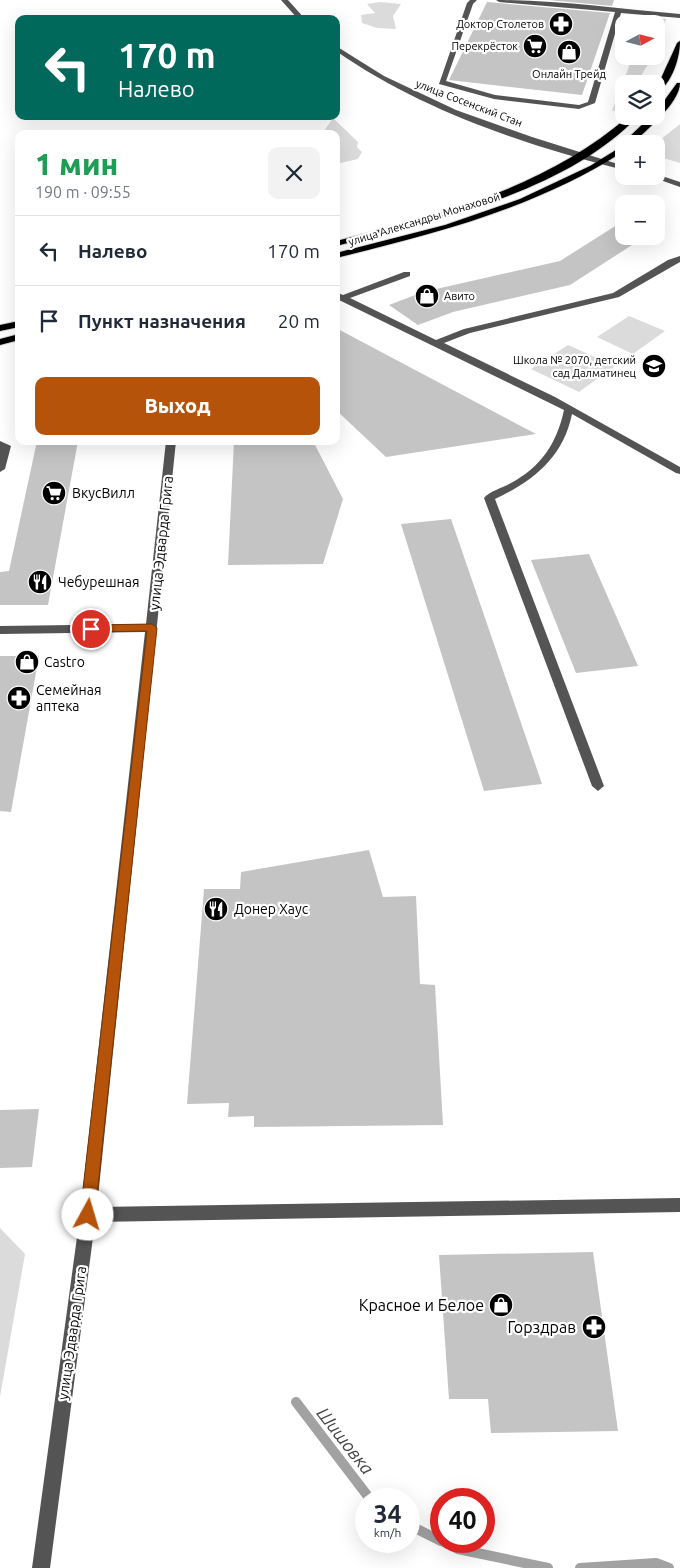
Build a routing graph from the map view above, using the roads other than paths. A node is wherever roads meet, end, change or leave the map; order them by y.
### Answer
1 (284, 0) edge
2 (474, 0) edge
3 (499, 0) edge
4 (619, 10) junction
5 (298, 15) edge
6 (680, 16) edge
7 (680, 43) edge
8 (340, 51) edge
9 (665, 80) edge
10 (680, 85) edge
11 (626, 125) edge
12 (637, 135) edge
13 (615, 154) edge
14 (582, 157) junction
15 (602, 163) junction
16 (615, 166) edge
17 (665, 180) edge
18 (680, 185) edge
19 (340, 243) edge
20 (340, 255) edge
21 (680, 259) edge
22 (407, 274) dead end
23 (340, 296) edge
24 (340, 296) edge
25 (15, 325) edge
26 (0, 328) edge
27 (15, 338) edge
28 (0, 342) edge
29 (436, 343) junction
30 (568, 408) junction
31 (0, 444) edge
32 (171, 445) edge
33 (0, 469) edge
34 (680, 470) edge
35 (152, 628) junction
36 (0, 630) edge
37 (598, 786) dead end
38 (680, 1205) edge
39 (88, 1215) junction
40 (41, 1568) edge

1 - 5 street
2 - 4 street
3 - 4 street
4 - 6 street
7 - 9 main road
8 - 14 street, улица Сосенский Стан
10 - 12 main road
11 - 14 main road, улица Александры Монаховой
13 - 15 main road, улица Александры Монаховой
14 - 15 street, улица Сосенский Стан
14 - 19 main road, улица Александры Монаховой
15 - 16 street, улица Сосенский Стан
15 - 20 main road, улица Александры Монаховой
17 - 18 street
21 - 29 street
22 - 24 street
23 - 29 street
25 - 26 main road
27 - 28 main road
29 - 30 street
30 - 34 street
30 - 37 street
31 - 33 street
32 - 35 street, улица Эдварда Грига
35 - 36 street
35 - 39 street, улица Эдварда Грига
38 - 39 street
39 - 40 street, улица Эдварда Грига

